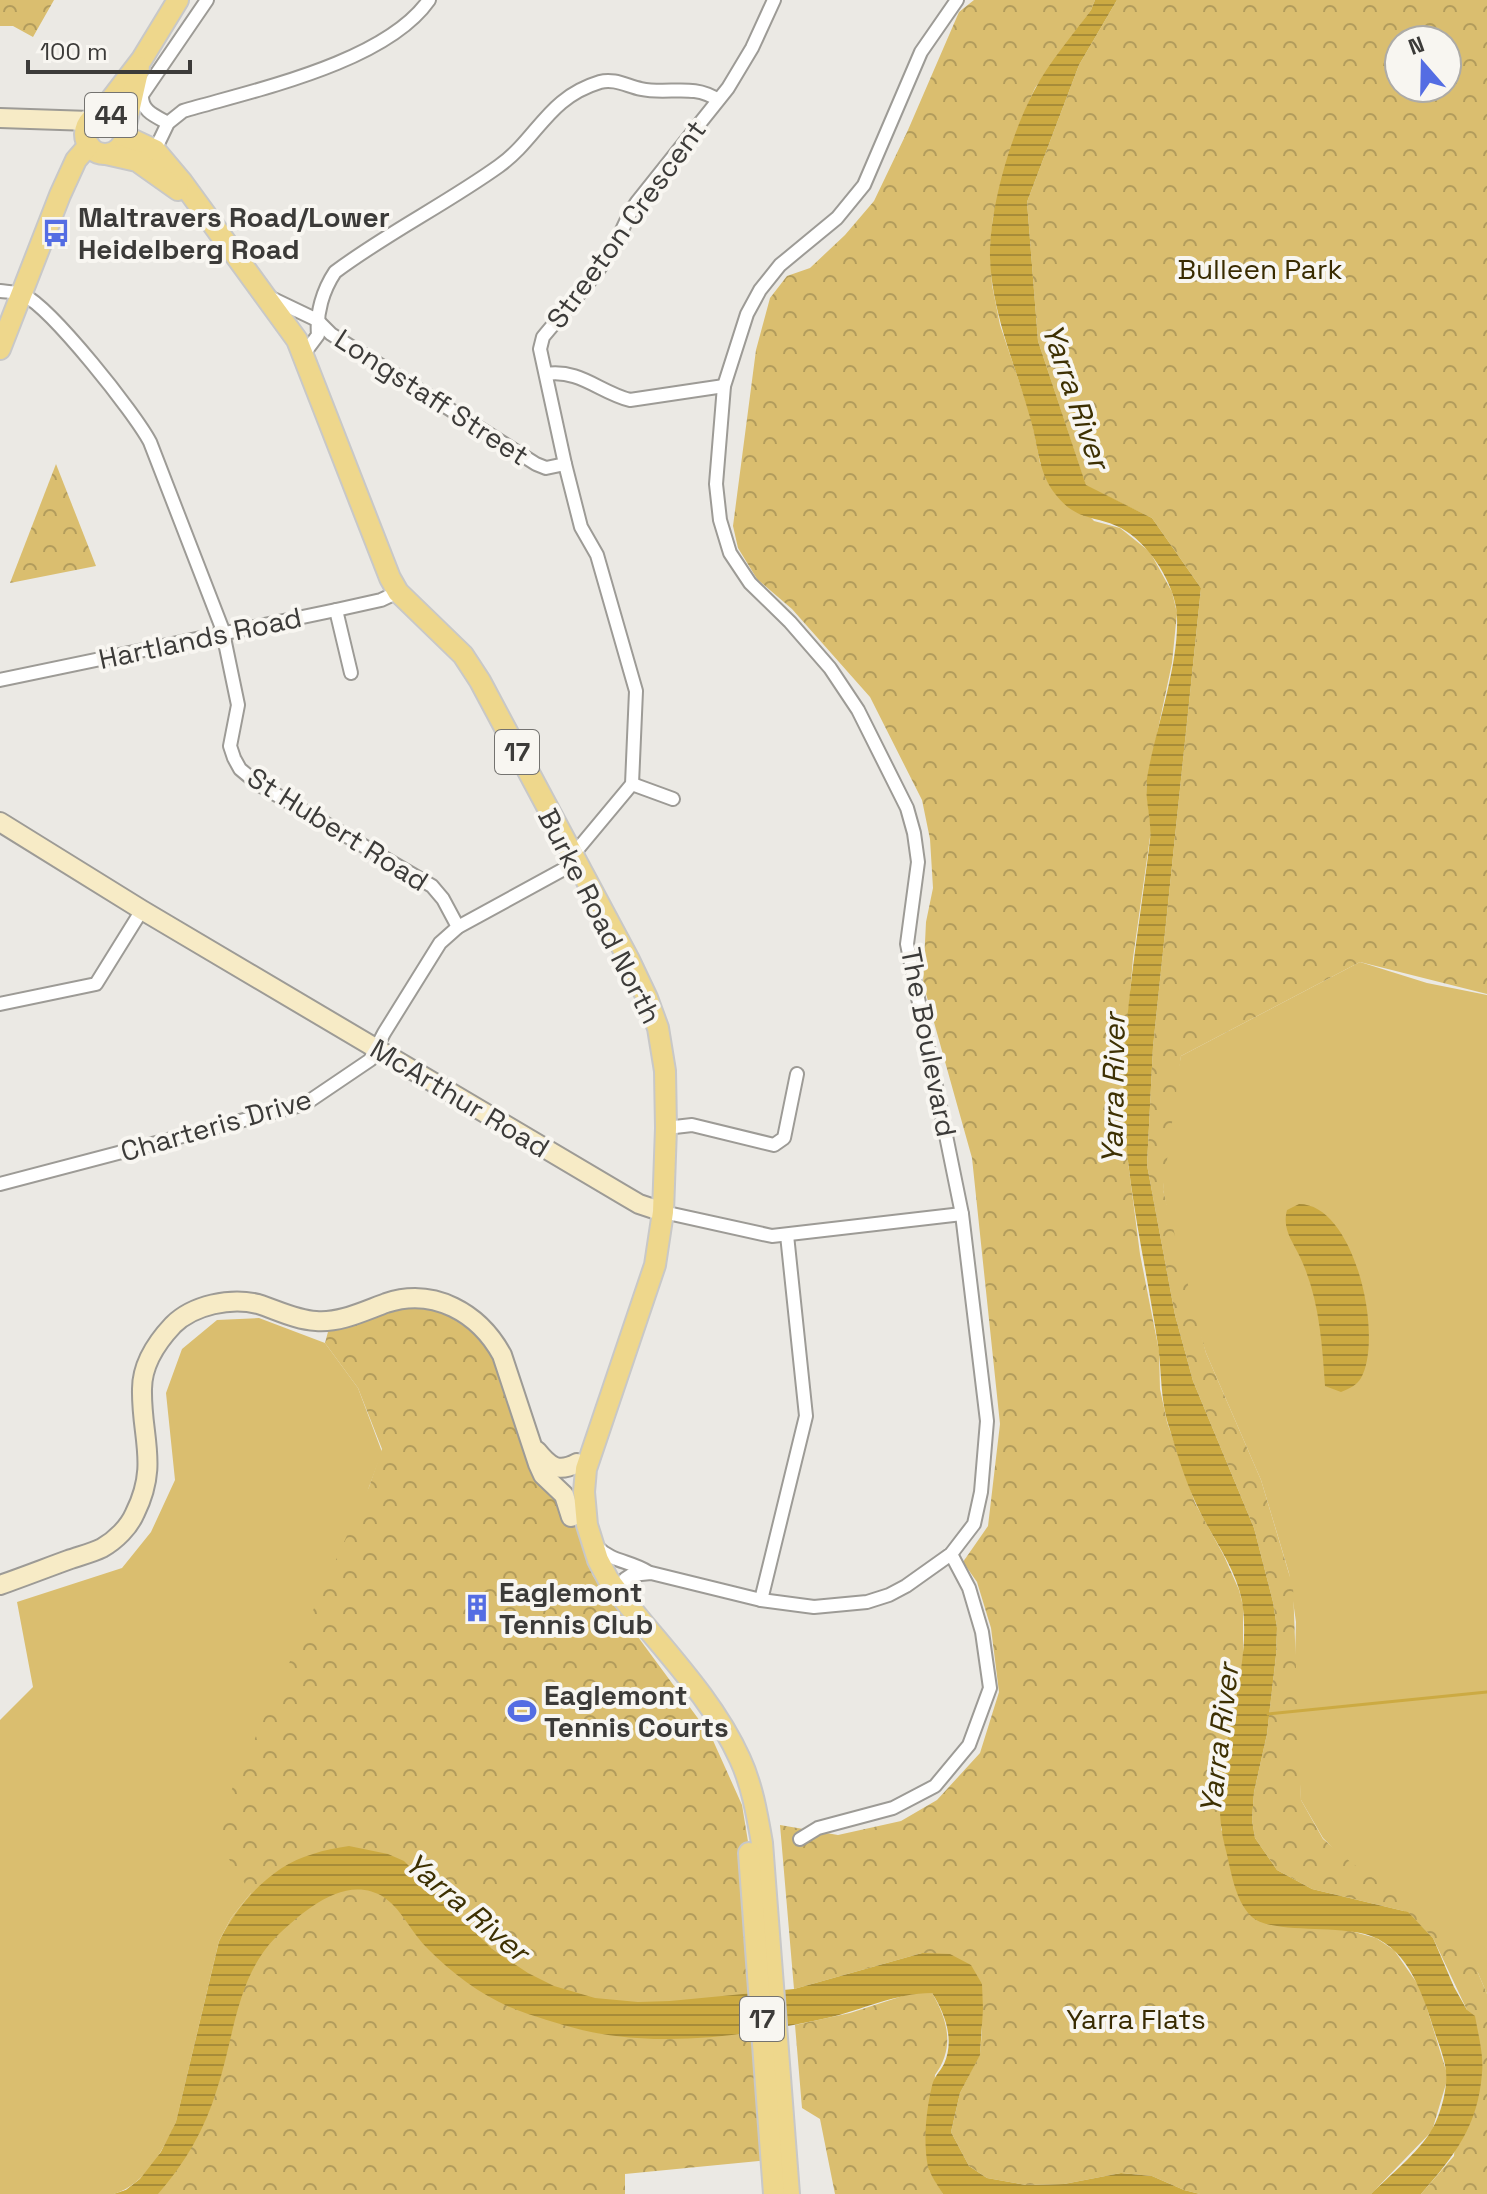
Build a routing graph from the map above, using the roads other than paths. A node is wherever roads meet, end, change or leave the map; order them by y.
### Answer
1 (178, 0) edge
2 (207, 0) edge
3 (429, 0) edge
4 (774, 0) edge
5 (957, 0) edge
6 (142, 59) junction
7 (718, 100) junction
8 (0, 118) edge
9 (168, 123) junction
10 (125, 133) junction
11 (95, 138) junction
12 (146, 155) junction
13 (0, 291) edge
14 (22, 294) junction
15 (264, 294) junction
16 (317, 320) junction
17 (300, 347) junction
18 (0, 349) edge
19 (546, 374) junction
20 (724, 386) junction
21 (565, 464) junction
22 (398, 592) junction
23 (336, 610) junction
24 (222, 634) junction
25 (351, 673) dead end
26 (0, 680) edge
27 (632, 784) junction
28 (673, 799) dead end
29 (0, 822) edge
30 (573, 859) junction
31 (142, 910) junction
32 (458, 927) junction
33 (0, 1004) edge
34 (376, 1047) junction
35 (797, 1074) dead end
36 (666, 1128) junction
37 (0, 1184) edge
38 (663, 1212) junction
39 (962, 1214) junction
40 (787, 1235) junction
41 (616, 1377) junction
42 (535, 1449) junction
43 (577, 1463) junction
44 (571, 1517) junction
45 (592, 1542) junction
46 (951, 1554) junction
47 (651, 1573) junction
48 (0, 1585) edge
49 (761, 1600) junction
50 (631, 1608) junction
51 (800, 1839) dead end
52 (761, 1907) junction
53 (777, 2130) junction
54 (774, 2194) edge
55 (789, 2194) edge

1 - 6 main road, 44
2 - 9 street
3 - 9 street
4 - 7 street, Streeton Crescent
5 - 20 street, The Boulevard
6 - 10 main road, 44
6 - 11 main road, 44
7 - 16 street
7 - 19 street, Streeton Crescent
8 - 11 street
9 - 12 street
10 - 11 main road, 44
10 - 11 main road, 44
10 - 12 main road, Burke Road North / 17
11 - 12 main road
11 - 14 main road, 44
12 - 15 main road, Burke Road North / 17
13 - 14 street
14 - 18 main road, 44
14 - 24 street, St Hubert Road
15 - 16 street, Longstaff Street
15 - 17 main road, Burke Road North / 17
16 - 17 street
16 - 21 street, Longstaff Street
17 - 22 main road, Burke Road North / 17
19 - 20 street
19 - 21 street, Streeton Crescent
20 - 39 street, The Boulevard
21 - 27 street, Longstaff Street
22 - 23 street, Hartlands Road
22 - 30 main road, Burke Road North / 17
23 - 24 street, Hartlands Road
23 - 25 street
24 - 26 street, Hartlands Road
24 - 32 street, St Hubert Road
27 - 28 street
27 - 30 street
29 - 31 street, McArthur Road
30 - 32 street, Charteris Drive
30 - 36 main road, Burke Road North / 17
31 - 33 street
31 - 34 street, McArthur Road
32 - 34 street, Charteris Drive
34 - 37 street, Charteris Drive
34 - 38 street, McArthur Road
35 - 36 street
36 - 38 main road, Burke Road North / 17
38 - 40 street, McArthur Road
38 - 41 main road, Burke Road North / 17
39 - 40 street, McArthur Road
39 - 46 street, The Boulevard
40 - 49 street
41 - 43 main road, Burke Road North / 17
41 - 45 main road, Burke Road North / 17
42 - 43 street
42 - 44 street
42 - 48 street
43 - 44 main road, Burke Road North / 17
44 - 52 main road, Burke Road North / 17
45 - 47 street, The Boulevard
45 - 50 main road, Burke Road North / 17
46 - 49 street, The Boulevard
46 - 51 street
47 - 49 street, The Boulevard
47 - 50 street
50 - 52 main road, Burke Road North / 17
52 - 53 main road, 17
53 - 54 main road, 17
53 - 55 main road, 17

